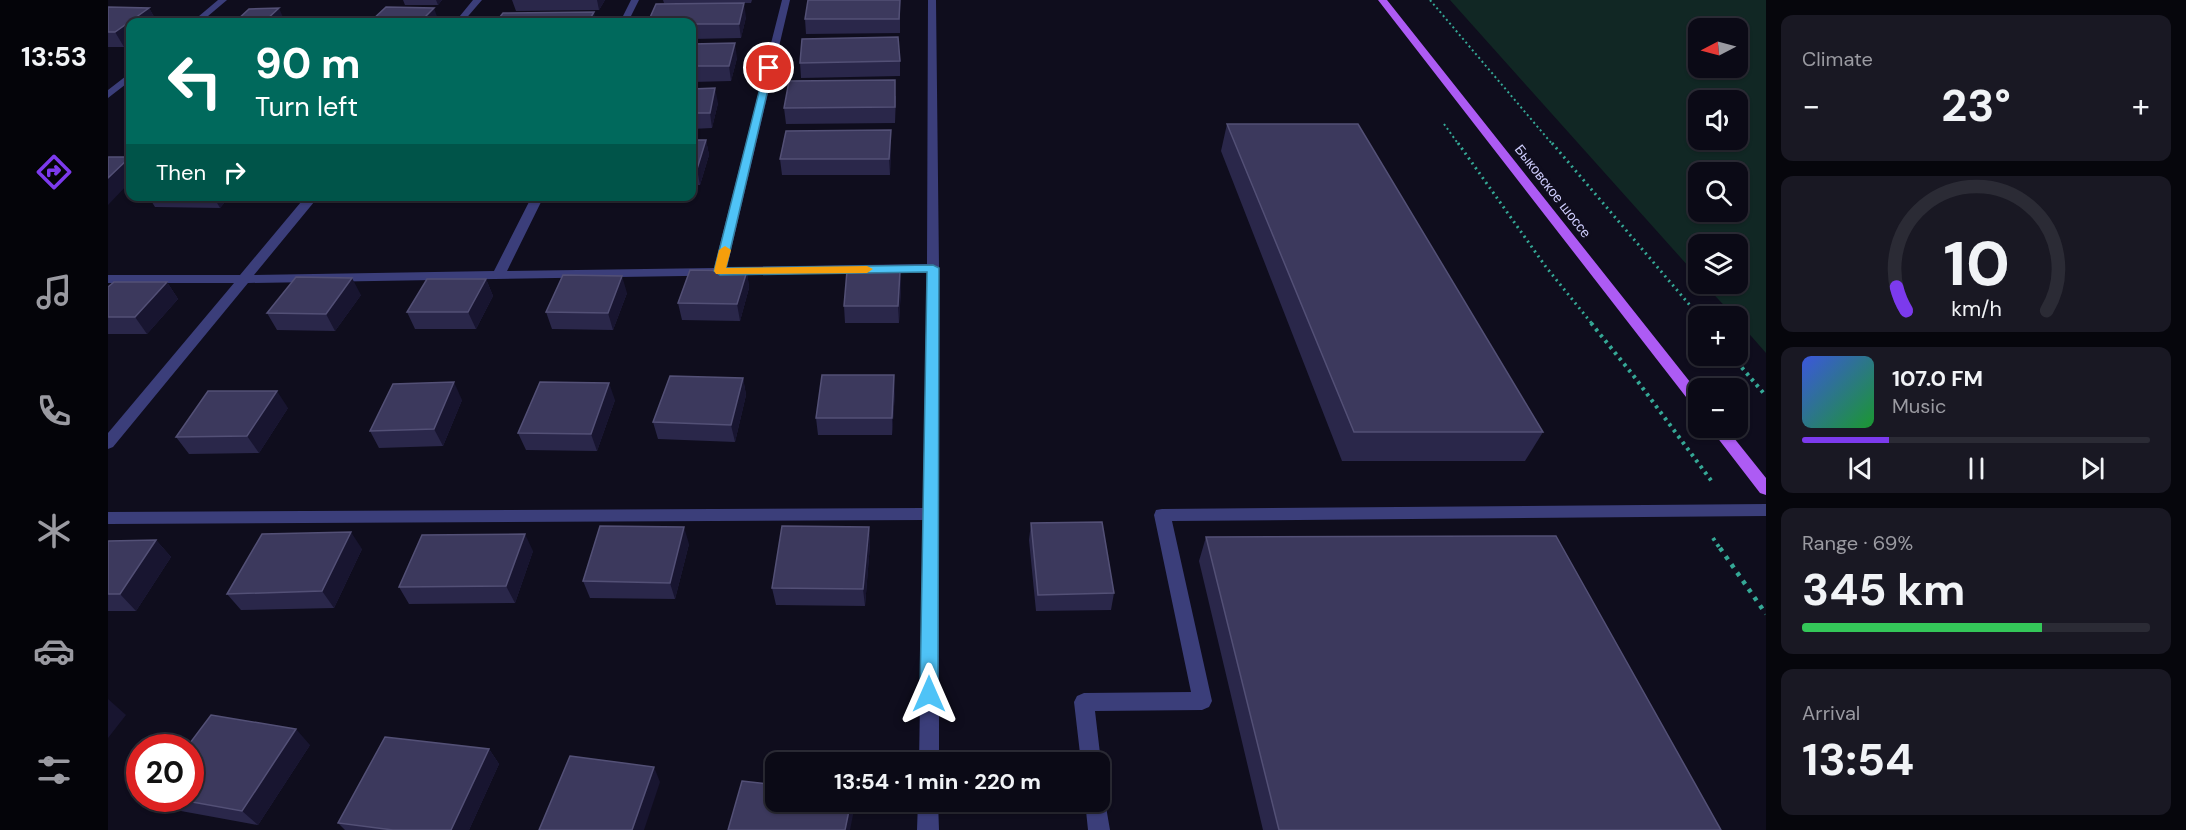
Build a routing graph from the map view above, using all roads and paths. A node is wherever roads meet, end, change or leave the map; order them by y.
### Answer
1 (223, 0) edge
2 (478, 0) edge
3 (635, 0) edge
4 (786, 0) edge
5 (932, 0) edge
6 (1382, 0) edge
7 (1430, 0) edge
8 (201, 18) edge
9 (462, 18) edge
10 (626, 18) edge
11 (126, 79) edge
12 (108, 94) edge
13 (1437, 115) dead end
14 (309, 201) edge
15 (536, 201) edge
16 (933, 268) junction
17 (720, 271) junction
18 (499, 274) junction
19 (108, 279) edge
20 (244, 279) junction
21 (1690, 306) edge
22 (1740, 366) edge
23 (1688, 389) edge
24 (1766, 396) edge
25 (1726, 438) edge
26 (108, 442) edge
27 (1766, 489) edge
28 (1694, 510) junction
29 (1733, 510) junction
30 (1766, 510) edge
31 (930, 514) junction
32 (108, 518) edge
33 (1766, 614) edge
34 (929, 752) edge
35 (1090, 752) edge
36 (928, 812) edge
37 (1097, 812) edge
38 (928, 830) edge
39 (1099, 830) edge

1 - 8 lane
2 - 9 lane
3 - 10 lane
4 - 17 lane
5 - 16 lane
6 - 23 main road, Быковское шоссе
7 - 21 path
11 - 12 lane
13 - 29 path
14 - 20 lane
15 - 18 lane
16 - 17 lane
16 - 31 lane
17 - 18 lane
18 - 20 lane
19 - 20 lane
20 - 26 lane
22 - 24 path
25 - 27 main road
28 - 29 lane
28 - 33 path
28 - 35 lane
29 - 30 lane
31 - 32 lane
31 - 34 lane
36 - 38 lane
37 - 39 lane

